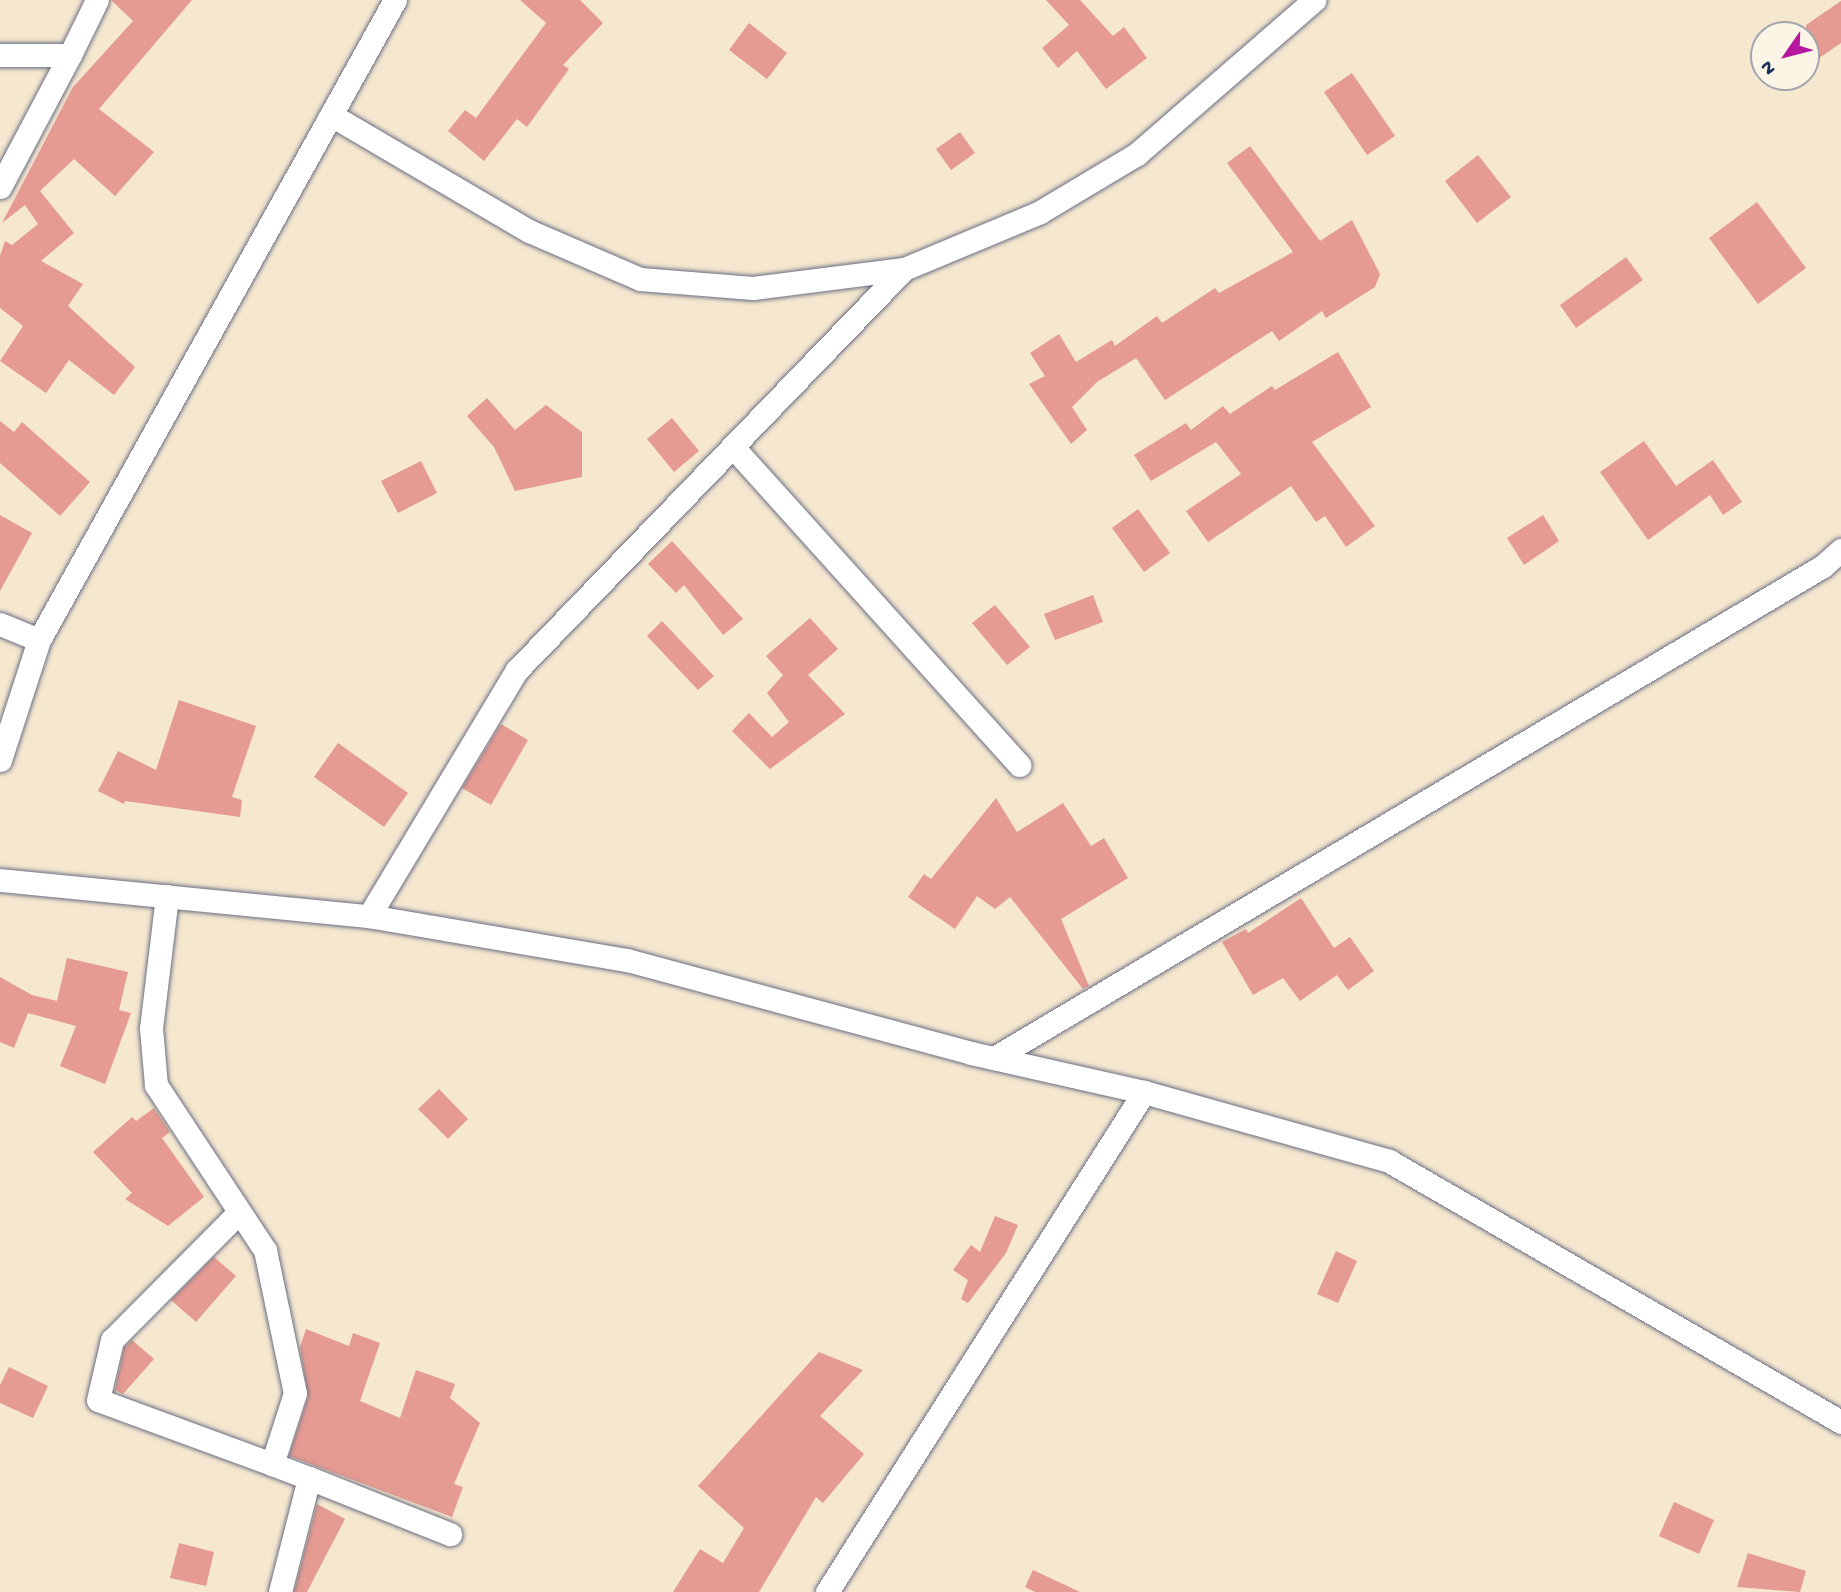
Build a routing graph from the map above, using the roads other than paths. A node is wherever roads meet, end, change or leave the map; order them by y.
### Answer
1 (97, 0) edge
2 (394, 0) edge
3 (1314, 0) edge
4 (0, 55) edge
5 (70, 55) junction
6 (331, 115) junction
7 (0, 187) edge
8 (904, 269) junction
9 (733, 447) junction
10 (1841, 550) edge
11 (0, 624) edge
12 (39, 640) junction
13 (0, 760) edge
14 (1019, 765) dead end
15 (0, 880) edge
16 (167, 896) junction
17 (369, 916) junction
18 (994, 1058) junction
19 (1143, 1092) junction
20 (239, 1212) junction
21 (1841, 1423) edge
22 (272, 1464) junction
23 (309, 1478) junction
24 (450, 1534) dead end
25 (281, 1592) edge
26 (827, 1592) edge

1 - 5 street
2 - 6 street
3 - 8 street
4 - 5 street
5 - 7 street
6 - 8 street
6 - 12 street
8 - 9 street
9 - 14 street
9 - 17 street
10 - 18 street
11 - 12 street
12 - 13 street
15 - 16 street
16 - 17 street
16 - 20 street
17 - 18 street
18 - 19 street
19 - 21 street
19 - 26 street
20 - 22 street
20 - 22 street
22 - 23 street
23 - 24 street
23 - 25 street

